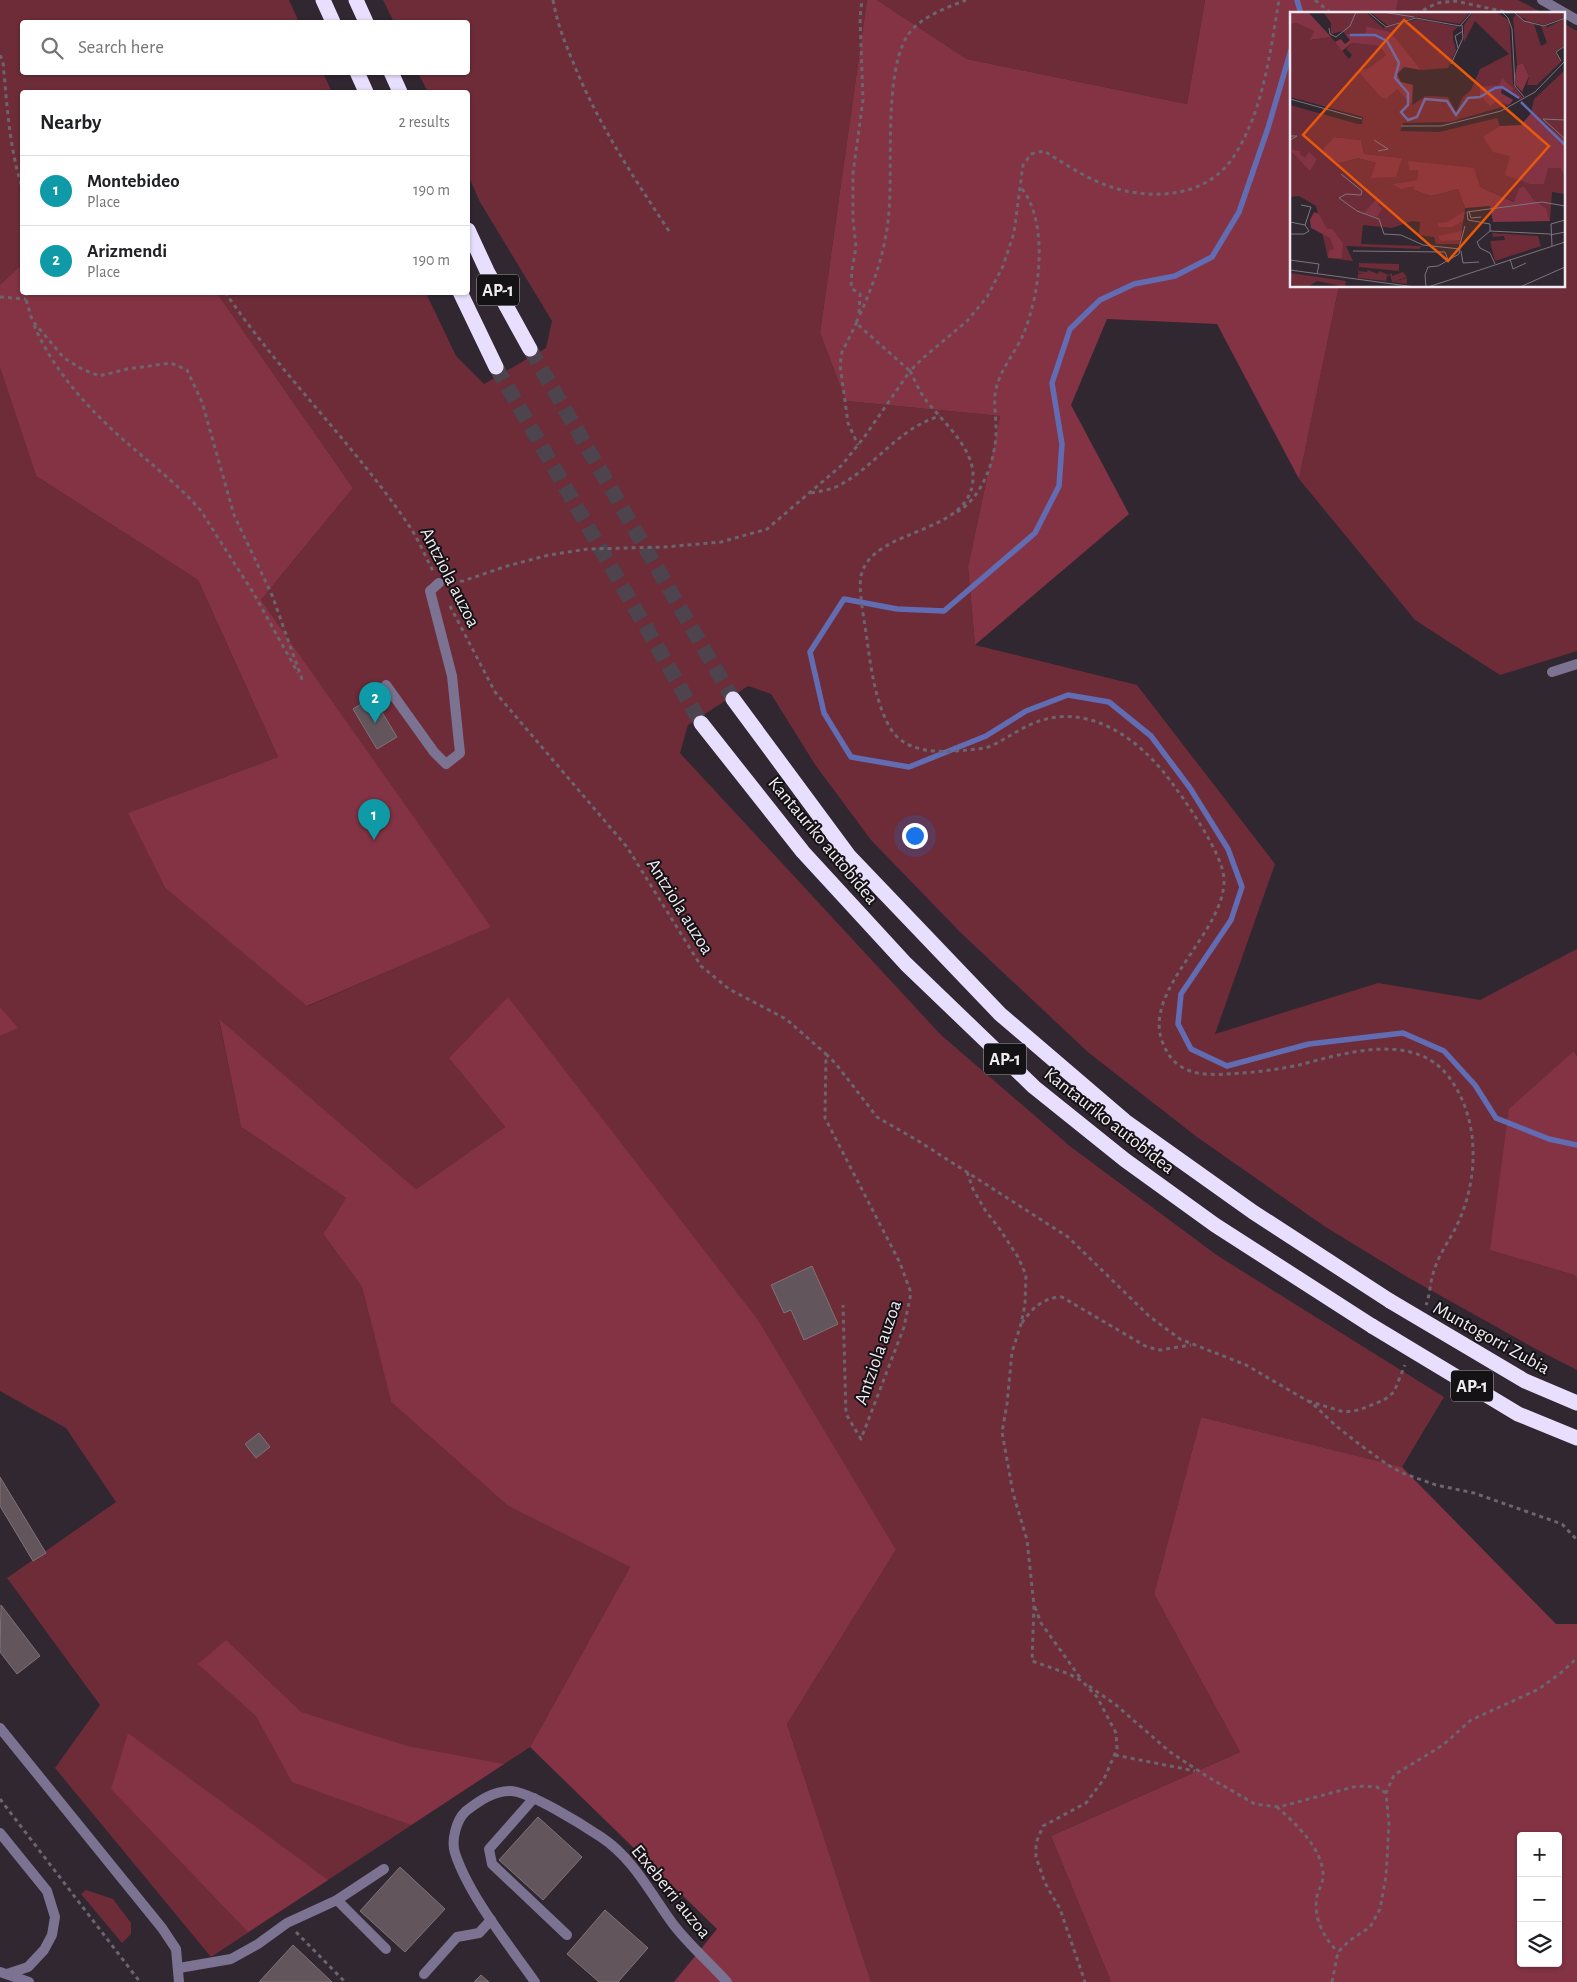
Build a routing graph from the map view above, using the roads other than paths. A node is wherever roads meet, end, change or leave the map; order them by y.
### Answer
1 (322, 0) edge
2 (356, 0) edge
3 (1542, 0) edge
4 (1563, 12) edge
5 (1564, 13) edge
6 (332, 20) edge
7 (365, 20) edge
8 (1577, 20) edge
9 (358, 75) edge
10 (392, 75) edge
11 (365, 90) edge
12 (399, 90) edge
13 (470, 234) edge
14 (461, 295) edge
15 (530, 348) tunnel mouth
16 (496, 367) tunnel mouth
17 (439, 583) road end
18 (1577, 664) edge
19 (1552, 672) dead end
20 (386, 685) dead end
21 (733, 699) tunnel mouth
22 (701, 722) tunnel mouth
23 (1390, 1301) joint
24 (1577, 1403) edge
25 (1577, 1438) edge
26 (0, 1728) edge
27 (534, 1798) junction
28 (0, 1833) edge
29 (384, 1869) dead end
30 (337, 1900) junction
31 (491, 1920) junction
32 (567, 1935) dead end
33 (386, 1949) dead end
34 (179, 1968) junction
35 (3, 1973) edge
36 (424, 1974) dead end
37 (29, 1982) edge
38 (179, 1982) edge
39 (535, 1982) edge
40 (728, 1982) edge

1 - 6 highway
2 - 7 highway
3 - 4 street
5 - 8 street
9 - 11 highway
10 - 12 highway
13 - 15 highway, AP-1
14 - 16 highway, AP-1
17 - 20 street
18 - 19 street
21 - 23 highway, Kantauriko autobidea / AP-1
22 - 25 highway, Kantauriko autobidea / AP-1, bridge
23 - 24 highway, Muntogorri Zubia / AP-1, bridge
26 - 34 street
27 - 31 street, Etxeberri auzoa
27 - 32 street
27 - 40 street, Etxeberri auzoa
28 - 35 street
29 - 30 street
30 - 33 street
30 - 34 street
31 - 36 street
31 - 39 street, Etxeberri auzoa
34 - 38 street
35 - 37 street

